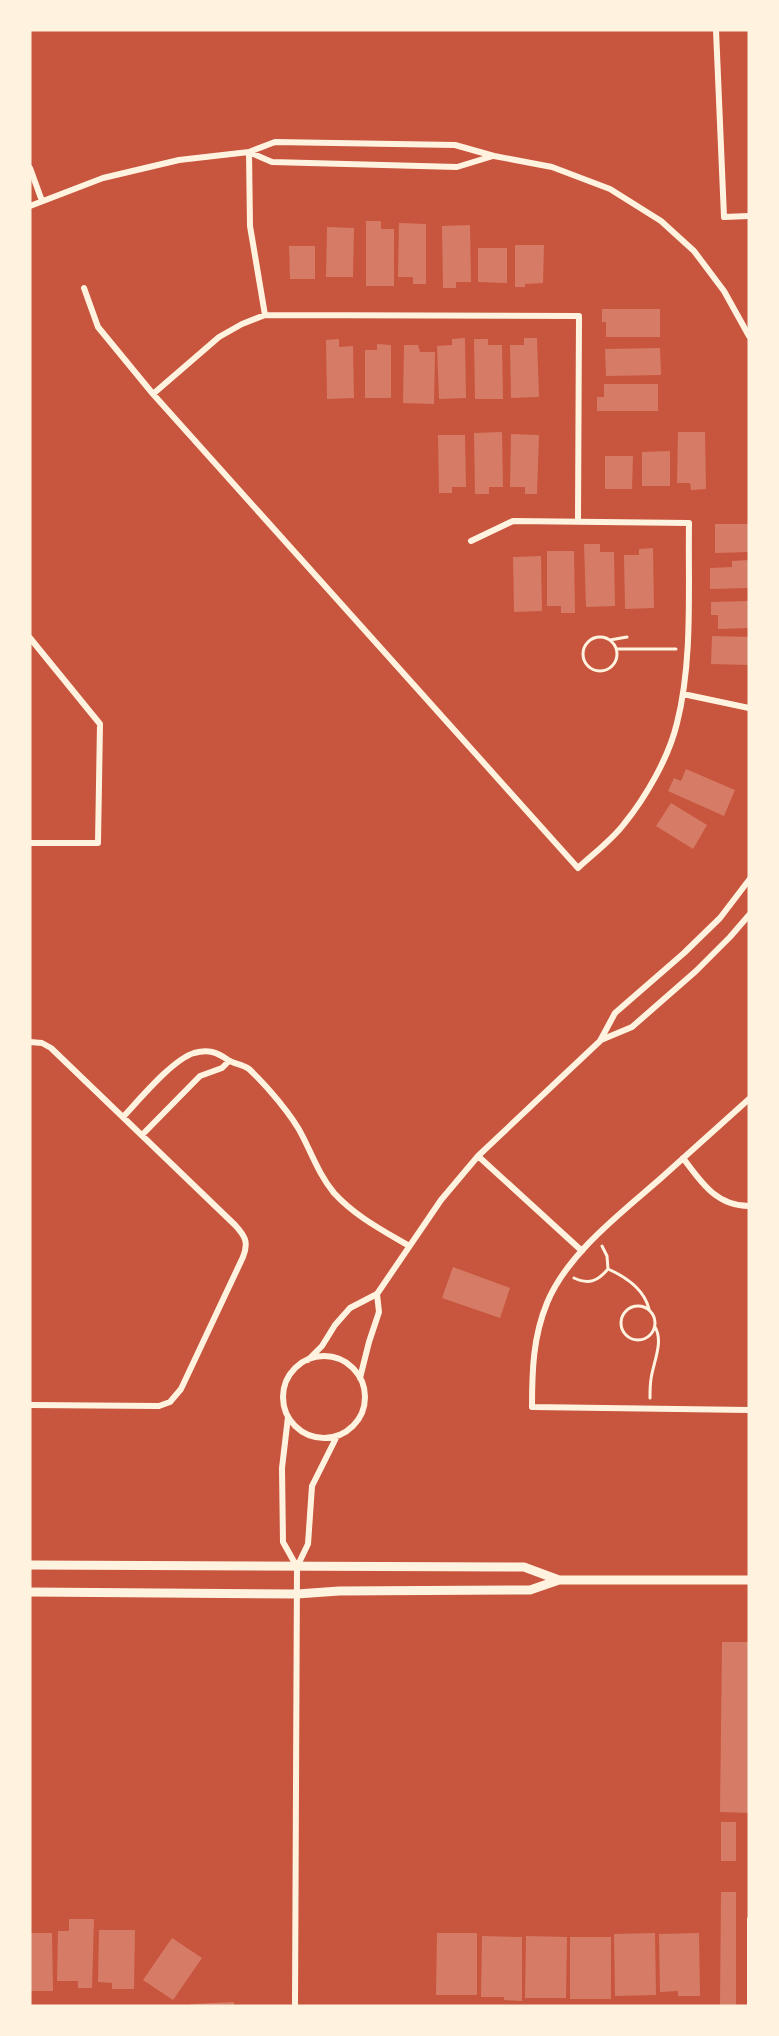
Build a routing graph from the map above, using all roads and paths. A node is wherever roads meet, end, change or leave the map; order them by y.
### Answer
1 (717, 30) edge
2 (249, 152) junction
3 (494, 156) junction
4 (30, 168) edge
5 (42, 201) junction
6 (30, 206) edge
7 (749, 216) edge
8 (84, 288) dead end
9 (265, 315) junction
10 (749, 336) edge
11 (153, 394) junction
12 (578, 521) junction
13 (471, 541) dead end
14 (30, 638) edge
15 (627, 638) dead end
16 (610, 640) junction
17 (617, 649) junction
18 (687, 649) junction
19 (683, 694) junction
20 (749, 708) edge
21 (30, 843) edge
22 (749, 880) edge
23 (749, 915) edge
24 (600, 1041) junction
25 (30, 1042) edge
26 (229, 1061) junction
27 (749, 1099) edge
28 (123, 1117) junction
29 (142, 1135) junction
30 (478, 1156) junction
31 (683, 1158) junction
32 (749, 1206) edge
33 (595, 1237) junction
34 (409, 1246) junction
35 (582, 1251) junction
36 (608, 1269) junction
37 (565, 1273) junction
38 (377, 1294) junction
39 (650, 1310) junction
40 (655, 1327) junction
41 (308, 1360) junction
42 (360, 1378) junction
43 (30, 1405) edge
44 (650, 1408) junction
45 (749, 1410) edge
46 (288, 1417) junction
47 (338, 1436) junction
48 (30, 1565) edge
49 (297, 1567) junction
50 (558, 1580) junction
51 (749, 1580) edge
52 (30, 1592) edge
53 (297, 1594) junction
54 (749, 1919) edge
55 (295, 2006) edge
56 (749, 2006) edge

1 - 7 street
2 - 3 street
2 - 3 street
2 - 5 street
2 - 9 street
3 - 10 street
4 - 5 street
5 - 6 street
8 - 11 street
9 - 11 street
9 - 12 street
11 - 19 street
12 - 13 street
12 - 18 street
14 - 21 street
15 - 16 path
16 - 17 path
16 - 17 path
17 - 18 path
18 - 19 street
19 - 20 street
22 - 24 street
23 - 24 street
24 - 30 street
25 - 28 street
26 - 28 street
26 - 29 street
26 - 34 street
27 - 31 street
28 - 29 street
29 - 43 street
30 - 34 street
30 - 35 street
31 - 32 street
31 - 33 street
33 - 35 street
33 - 36 path
34 - 38 street
35 - 37 street
36 - 37 path
36 - 39 path
37 - 44 street
38 - 41 street
38 - 42 street
39 - 40 path
39 - 40 path
40 - 44 path
41 - 42 street
41 - 46 street
42 - 47 street
44 - 45 street
46 - 47 street
46 - 49 street
47 - 49 street
48 - 49 main road
49 - 50 main road
49 - 53 street
50 - 51 main road
50 - 53 main road
52 - 53 main road
53 - 55 street
54 - 56 lane

